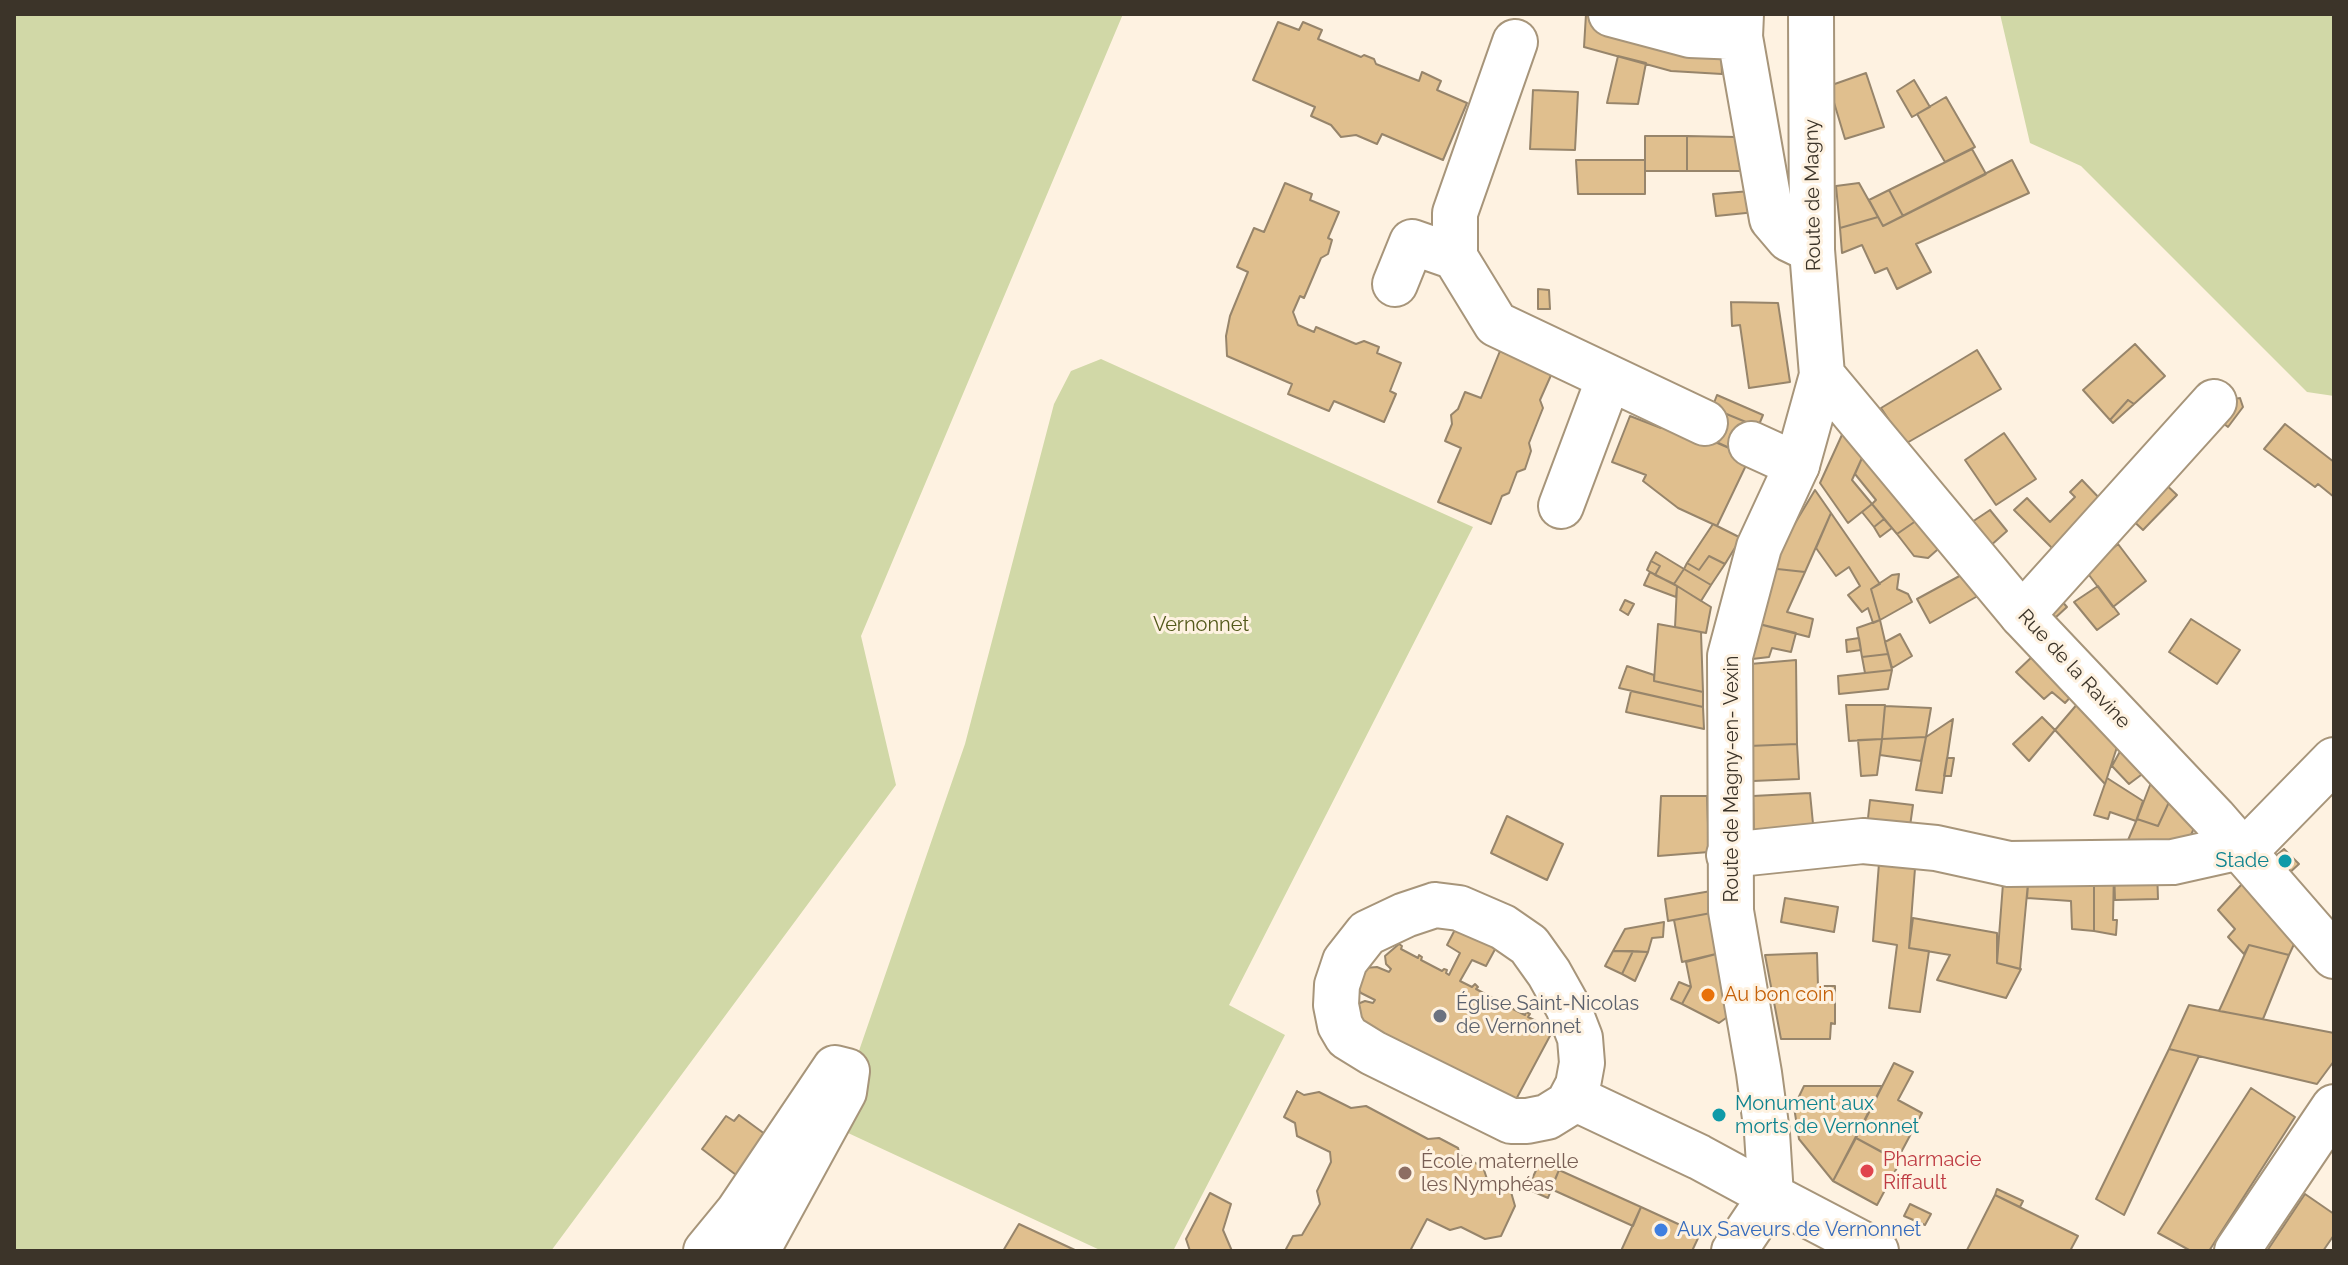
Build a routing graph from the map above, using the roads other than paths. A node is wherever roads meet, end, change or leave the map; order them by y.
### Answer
1 (1611, 14) edge
2 (1811, 14) edge
3 (1741, 26) edge
4 (1515, 42) dead end
5 (1812, 250) junction
6 (1455, 257) junction
7 (1395, 284) dead end
8 (1822, 375) junction
9 (1609, 378) junction
10 (2214, 402) dead end
11 (1705, 423) dead end
12 (1751, 444) dead end
13 (1797, 465) junction
14 (1561, 506) dead end
15 (2022, 615) junction
16 (2334, 760) edge
17 (2242, 849) junction
18 (1729, 855) junction
19 (2334, 956) edge
20 (1572, 1097) junction
21 (2334, 1107) edge
22 (1771, 1196) junction
23 (706, 1251) edge
24 (757, 1251) edge
25 (1734, 1251) edge
26 (1876, 1251) edge
27 (2237, 1251) edge

1 - 3 main road
2 - 5 main road, Route de Magny
3 - 5 main road
4 - 6 main road
5 - 8 main road, Route de Magny
6 - 7 main road
6 - 9 main road
8 - 13 main road, Route de Magny-en- Vexin
8 - 15 main road, Rue de la Ravine
9 - 11 main road
9 - 14 main road
10 - 15 main road
12 - 13 main road
13 - 18 main road, Route de Magny-en- Vexin
15 - 17 main road, Rue de la Ravine
16 - 17 main road
17 - 18 main road
17 - 19 main road, Rue de la Ravine
18 - 22 main road, Route de Magny-en- Vexin
20 - 20 main road
20 - 22 main road
21 - 27 main road
22 - 25 main road
22 - 26 main road
23 - 24 main road

